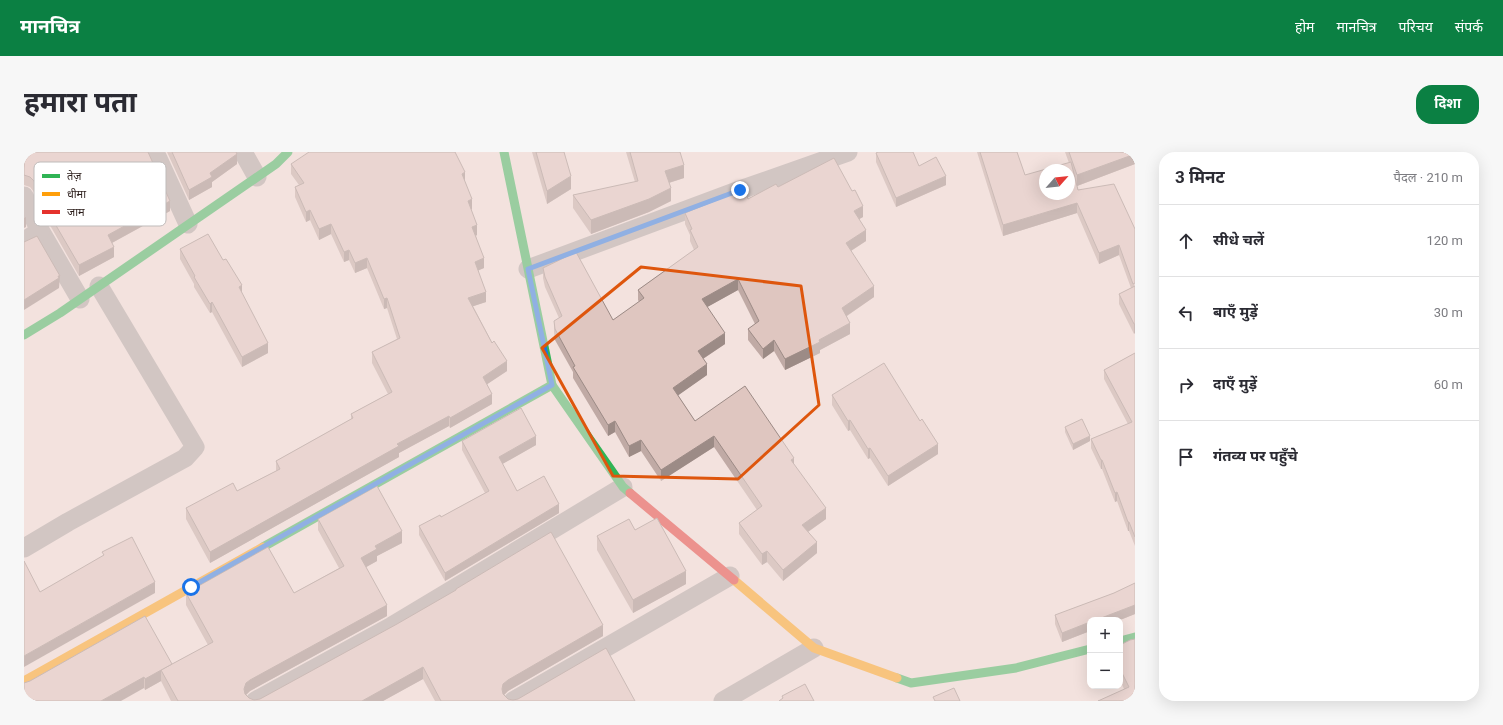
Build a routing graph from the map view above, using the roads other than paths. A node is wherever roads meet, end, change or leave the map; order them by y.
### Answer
1 (155, 152) edge
2 (243, 152) edge
3 (288, 152) edge
4 (504, 152) edge
5 (848, 152) edge
6 (160, 162) edge
7 (166, 176) edge
8 (257, 177) junction
9 (24, 196) edge
10 (34, 217) edge
11 (188, 224) junction
12 (38, 226) edge
13 (40, 230) junction
14 (24, 240) edge
15 (528, 269) junction
16 (99, 286) junction
17 (80, 299) junction
18 (24, 335) edge
19 (552, 385) junction
20 (623, 487) junction
21 (24, 548) edge
22 (730, 576) junction
23 (1135, 637) edge
24 (1123, 640) edge
25 (814, 648) junction
26 (1087, 650) edge
27 (24, 681) edge
28 (256, 701) edge
29 (513, 701) edge
30 (723, 701) edge

1 - 6 street
2 - 8 street
3 - 8 street
4 - 15 street
5 - 15 street
7 - 11 street
8 - 11 street
9 - 10 street
11 - 16 street
12 - 13 street
13 - 14 street
13 - 17 street
15 - 19 street
16 - 17 street
16 - 21 street
17 - 18 street
19 - 20 street
19 - 27 street
20 - 22 street
20 - 28 street
22 - 25 street
22 - 29 street
23 - 24 street
25 - 26 street
25 - 30 street

